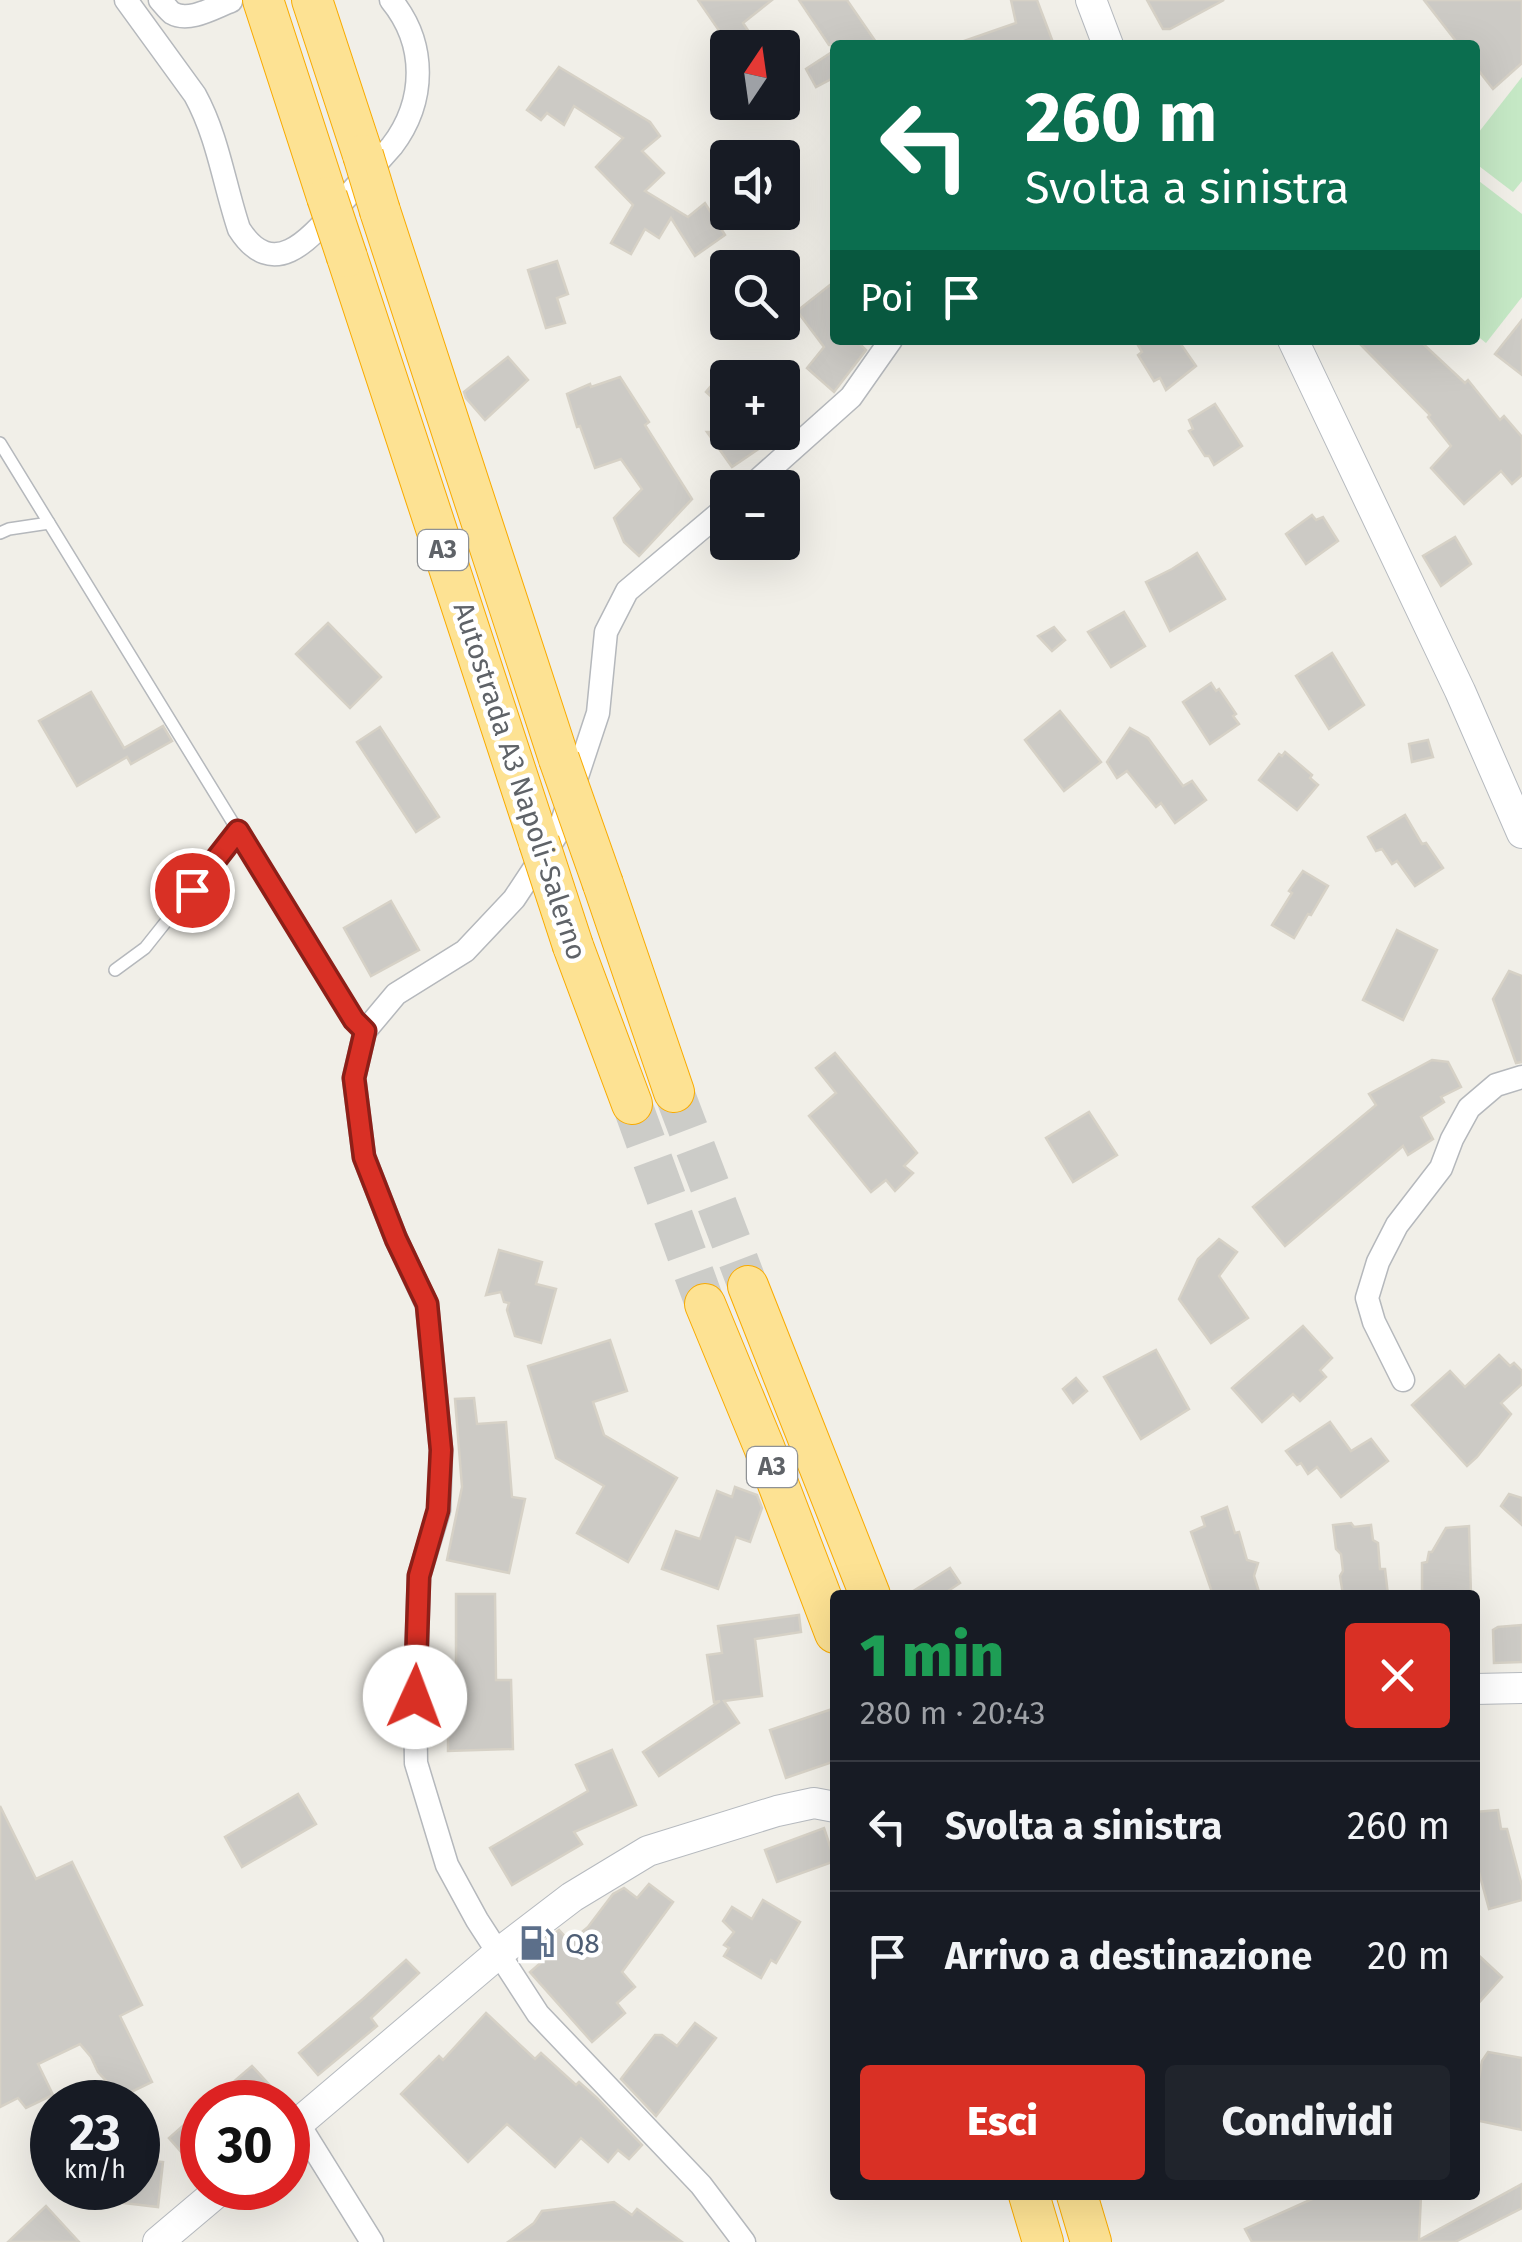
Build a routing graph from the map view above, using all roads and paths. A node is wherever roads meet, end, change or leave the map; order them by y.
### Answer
1 (126, 0) edge
2 (160, 0) edge
3 (231, 0) edge
4 (263, 0) edge
5 (312, 0) edge
6 (391, 0) edge
7 (1091, 0) edge
8 (1101, 40) edge
9 (887, 345) edge
10 (1295, 345) edge
11 (0, 443) edge
12 (769, 470) edge
13 (710, 521) edge
14 (49, 524) junction
15 (0, 534) edge
16 (238, 831) junction
17 (1522, 833) edge
18 (115, 970) dead end
19 (365, 1031) junction
20 (1522, 1077) edge
21 (674, 1092) tunnel mouth
22 (632, 1104) tunnel mouth
23 (748, 1286) tunnel mouth
24 (705, 1304) tunnel mouth
25 (1403, 1380) dead end
26 (868, 1590) edge
27 (830, 1620) edge
28 (1522, 1688) edge
29 (1480, 1690) edge
30 (830, 1806) edge
31 (500, 1952) junction
32 (310, 2114) edge
33 (310, 2153) edge
34 (1030, 2200) edge
35 (1078, 2200) edge
36 (196, 2210) edge
37 (158, 2242) edge
38 (372, 2242) edge
39 (744, 2242) edge
40 (1043, 2242) edge
41 (1091, 2242) edge

1 - 6 street
2 - 3 street
4 - 22 highway, Autostrada A3 Napoli-Salerno / A3, bridge
5 - 21 highway, Autostrada A3 Napoli-Salerno / A3, bridge
7 - 8 street
9 - 12 street
10 - 17 street
11 - 14 lane
13 - 19 street
14 - 15 lane
14 - 16 lane
16 - 18 lane
16 - 19 lane
19 - 31 street
20 - 25 street
23 - 26 highway, A3
24 - 27 highway, A3
28 - 29 street
30 - 31 street
31 - 32 street
31 - 39 street
33 - 38 street
34 - 40 highway
35 - 41 highway
36 - 37 street

